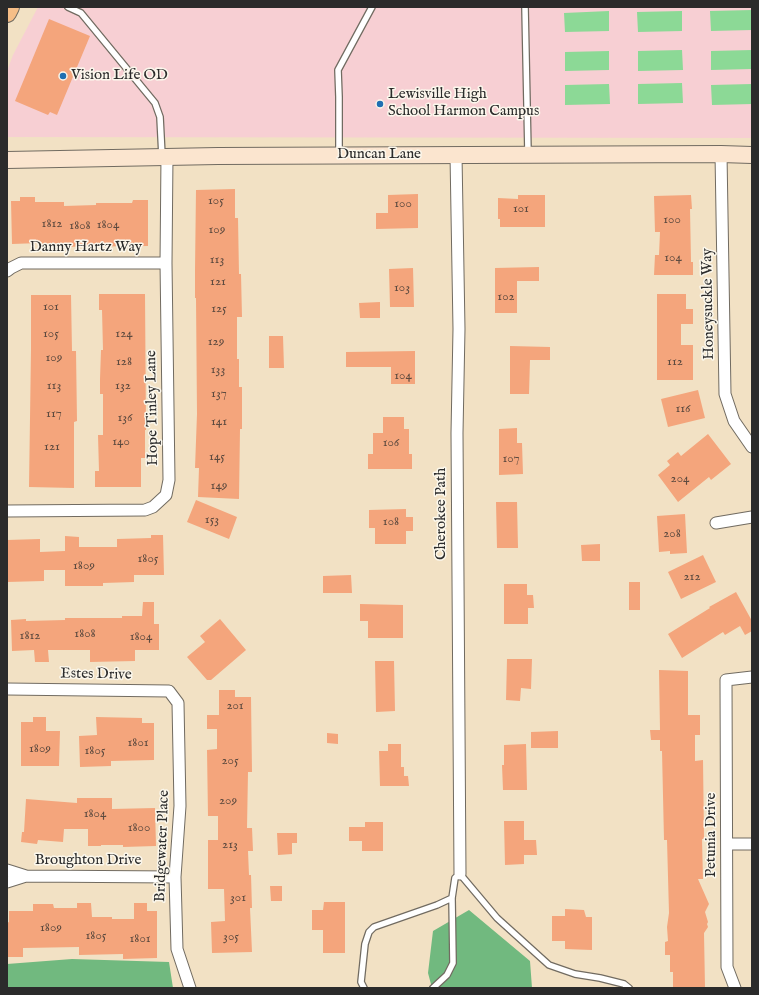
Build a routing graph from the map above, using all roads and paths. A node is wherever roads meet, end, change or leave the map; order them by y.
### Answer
1 (10, 7) edge
2 (68, 7) edge
3 (372, 7) edge
4 (524, 7) edge
5 (7, 13) edge
6 (528, 154) junction
7 (721, 154) junction
8 (338, 155) junction
9 (456, 155) junction
10 (164, 156) junction
11 (752, 156) edge
12 (7, 160) edge
13 (166, 263) junction
14 (7, 271) edge
15 (752, 447) edge
16 (7, 511) edge
17 (752, 517) edge
18 (716, 523) dead end
19 (752, 676) edge
20 (7, 689) edge
21 (178, 704) joint
22 (727, 844) junction
23 (752, 844) edge
24 (7, 870) edge
25 (460, 874) junction
26 (26, 876) junction
27 (175, 877) junction
28 (7, 882) edge
29 (452, 898) junction
30 (190, 988) edge
31 (364, 988) edge
32 (433, 988) edge
33 (629, 988) edge
34 (735, 988) edge

1 - 5 main road
2 - 10 lane
3 - 8 lane
4 - 6 lane
6 - 7 street, Duncan Lane
6 - 9 street, Duncan Lane
7 - 11 street, Duncan Lane
7 - 15 street, Honeysuckle Way
8 - 9 street, Duncan Lane
8 - 10 street, Duncan Lane
9 - 25 street, Cherokee Path
10 - 12 street, Duncan Lane
10 - 13 street, Hope Tinley Lane
13 - 14 street, Danny Hartz Way
13 - 16 street, Hope Tinley Lane
17 - 18 street
19 - 22 street, Petunia Drive
20 - 21 street, Estes Drive
21 - 27 street, Bridgewater Place
22 - 23 street
22 - 34 street, Petunia Drive
24 - 26 street, Broughton Drive
25 - 29 lane
25 - 33 lane
26 - 27 street, Broughton Drive
26 - 28 street, Broughton Drive
27 - 30 street, Bridgewater Place
29 - 31 lane
29 - 32 lane

